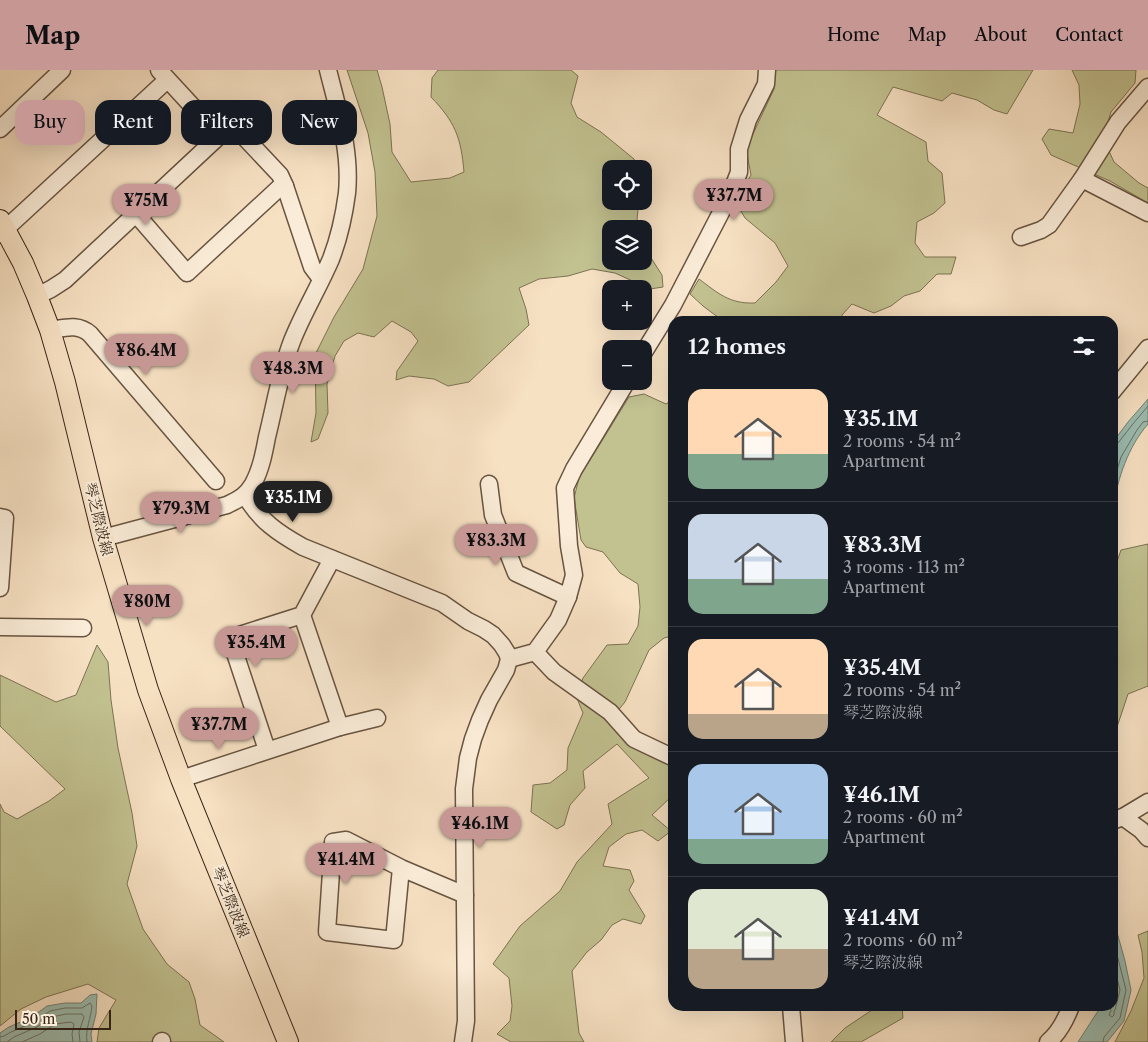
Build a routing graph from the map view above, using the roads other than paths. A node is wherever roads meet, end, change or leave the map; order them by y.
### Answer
1 (62, 70) edge
2 (328, 70) edge
3 (767, 70) edge
4 (163, 75) edge
5 (1148, 87) edge
6 (186, 100) edge
7 (0, 129) edge
8 (210, 145) edge
9 (252, 145) edge
10 (1082, 179) junction
11 (285, 186) junction
12 (1148, 213) edge
13 (136, 214) junction
14 (2, 228) edge
15 (1021, 236) dead end
16 (321, 279) junction
17 (37, 296) junction
18 (50, 330) junction
19 (651, 340) edge
20 (1148, 348) edge
21 (1118, 385) edge
22 (621, 390) edge
23 (216, 482) dead end
24 (489, 484) dead end
25 (245, 495) junction
26 (0, 517) edge
27 (103, 538) junction
28 (332, 559) junction
29 (0, 588) edge
30 (568, 597) junction
31 (302, 615) junction
32 (0, 627) edge
33 (83, 628) dead end
34 (535, 652) junction
35 (508, 659) junction
36 (377, 718) dead end
37 (340, 727) junction
38 (267, 750) junction
39 (668, 755) edge
40 (181, 779) junction
41 (1148, 802) edge
42 (1118, 819) edge
43 (1148, 838) edge
44 (401, 868) junction
45 (465, 895) junction
46 (791, 1011) edge
47 (1069, 1011) edge
48 (288, 1042) edge
49 (463, 1042) edge
50 (794, 1042) edge
51 (1048, 1042) edge

1 - 7 street
2 - 16 street
3 - 19 street
4 - 6 street
4 - 14 street
5 - 10 street
8 - 13 street
9 - 11 street
10 - 12 street
10 - 15 street
11 - 13 street
11 - 16 street
13 - 17 street
14 - 17 main road, 琴芝際波線
16 - 25 street
17 - 18 main road, 琴芝際波線
18 - 23 street
18 - 27 main road, 琴芝際波線
20 - 21 street
22 - 30 street
24 - 30 street
25 - 27 street
25 - 28 street
26 - 29 street
27 - 40 main road, 琴芝際波線
28 - 31 street
28 - 35 street
30 - 34 street
31 - 37 street
31 - 38 street
32 - 33 street
34 - 35 street
34 - 39 street
35 - 45 street
36 - 37 street
37 - 38 street
38 - 40 street
40 - 48 main road, 琴芝際波線
41 - 42 street
42 - 43 street
44 - 44 street
44 - 45 street
45 - 49 street
46 - 50 street
47 - 51 street

